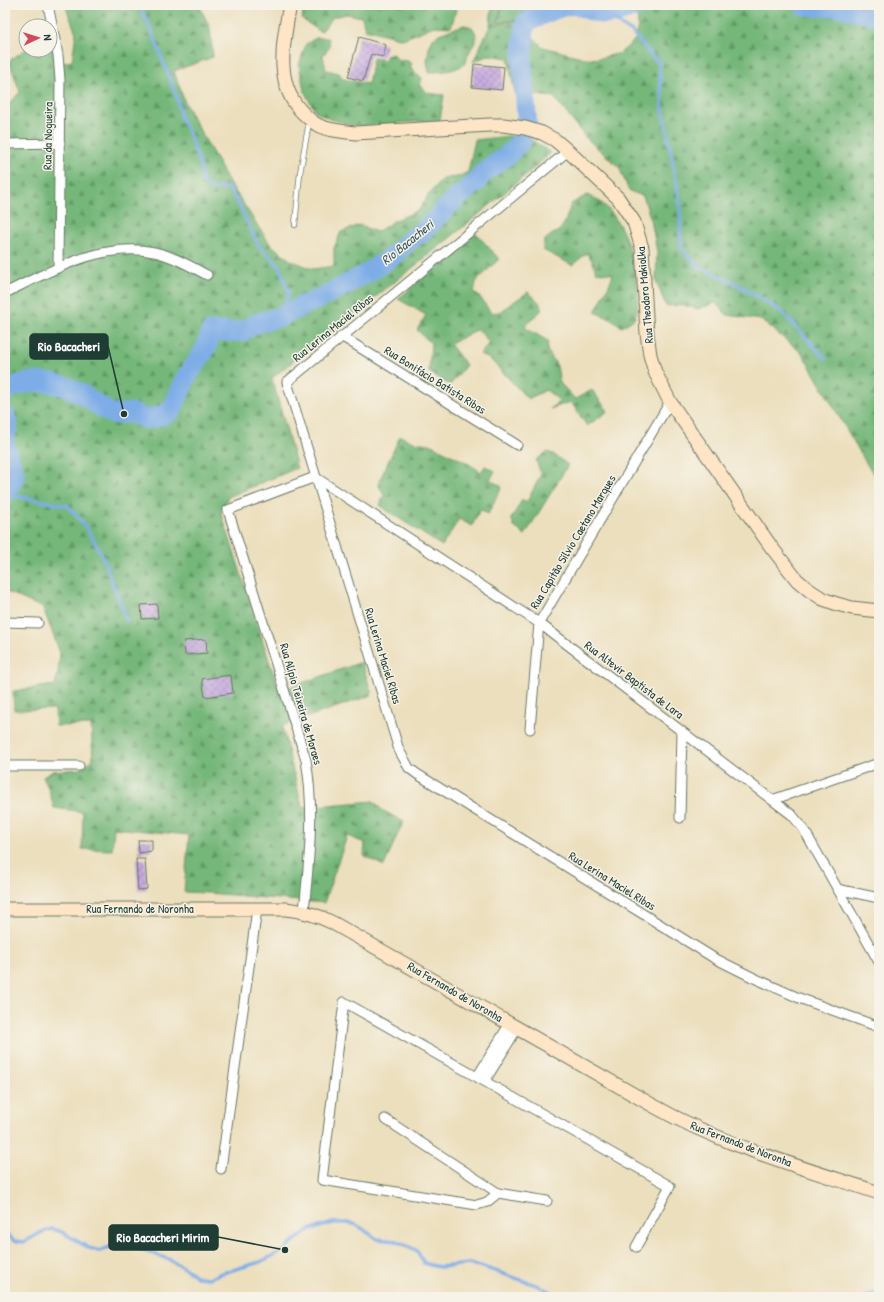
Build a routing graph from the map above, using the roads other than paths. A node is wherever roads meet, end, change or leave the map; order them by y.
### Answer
1 (48, 5) edge
2 (290, 5) edge
3 (310, 120) junction
4 (60, 143) junction
5 (5, 144) edge
6 (568, 151) junction
7 (295, 225) dead end
8 (58, 268) junction
9 (208, 274) dead end
10 (5, 292) edge
11 (341, 336) junction
12 (670, 402) junction
13 (517, 444) dead end
14 (316, 477) junction
15 (879, 611) edge
16 (5, 622) edge
17 (38, 623) dead end
18 (539, 623) junction
19 (530, 729) dead end
20 (682, 731) junction
21 (879, 763) edge
22 (5, 766) edge
23 (80, 766) dead end
24 (772, 800) junction
25 (680, 818) dead end
26 (837, 889) junction
27 (879, 898) edge
28 (5, 909) edge
29 (257, 909) junction
30 (304, 911) junction
31 (879, 962) edge
32 (514, 1025) junction
33 (879, 1028) edge
34 (481, 1079) junction
35 (385, 1119) dead end
36 (221, 1169) dead end
37 (498, 1193) junction
38 (879, 1193) edge
39 (547, 1201) dead end
40 (636, 1247) dead end

1 - 4 street, Rua da Nogueira
2 - 3 main road, Rua Theodoro Makiolka
3 - 6 main road, Rua Theodoro Makiolka
3 - 7 lane
4 - 5 street
4 - 8 street, Rua da Nogueira
6 - 11 street, Rua Lerina Maciel Ribas
6 - 12 main road, Rua Theodoro Makiolka
8 - 9 street
8 - 10 street
11 - 13 street, Rua Bonifácio Batista Ribas
11 - 14 street, Rua Lerina Maciel Ribas
12 - 15 main road, Rua Theodoro Makiolka
12 - 18 street, Rua Capitão Sílvio Caetano Marques
14 - 18 street, Rua Altevir Baptista de Lara
14 - 30 street, Rua Alípio Teixeira de Moraes
14 - 33 street, Rua Lerina Maciel Ribas
16 - 17 street
18 - 19 street, Rua Capitão Sílvio Caetano Marques
18 - 20 street, Rua Altevir Baptista de Lara
20 - 24 street, Rua Altevir Baptista de Lara
20 - 25 street
21 - 24 street
22 - 23 street
24 - 26 street, Rua Altevir Baptista de Lara
26 - 27 street
26 - 31 street, Rua Altevir Baptista de Lara
28 - 29 main road, Rua Fernando de Noronha
29 - 30 main road, Rua Fernando de Noronha
29 - 36 street
30 - 32 main road, Rua Fernando de Noronha
32 - 34 street
32 - 38 main road, Rua Fernando de Noronha
34 - 37 street
34 - 40 street
35 - 37 street
37 - 39 street

